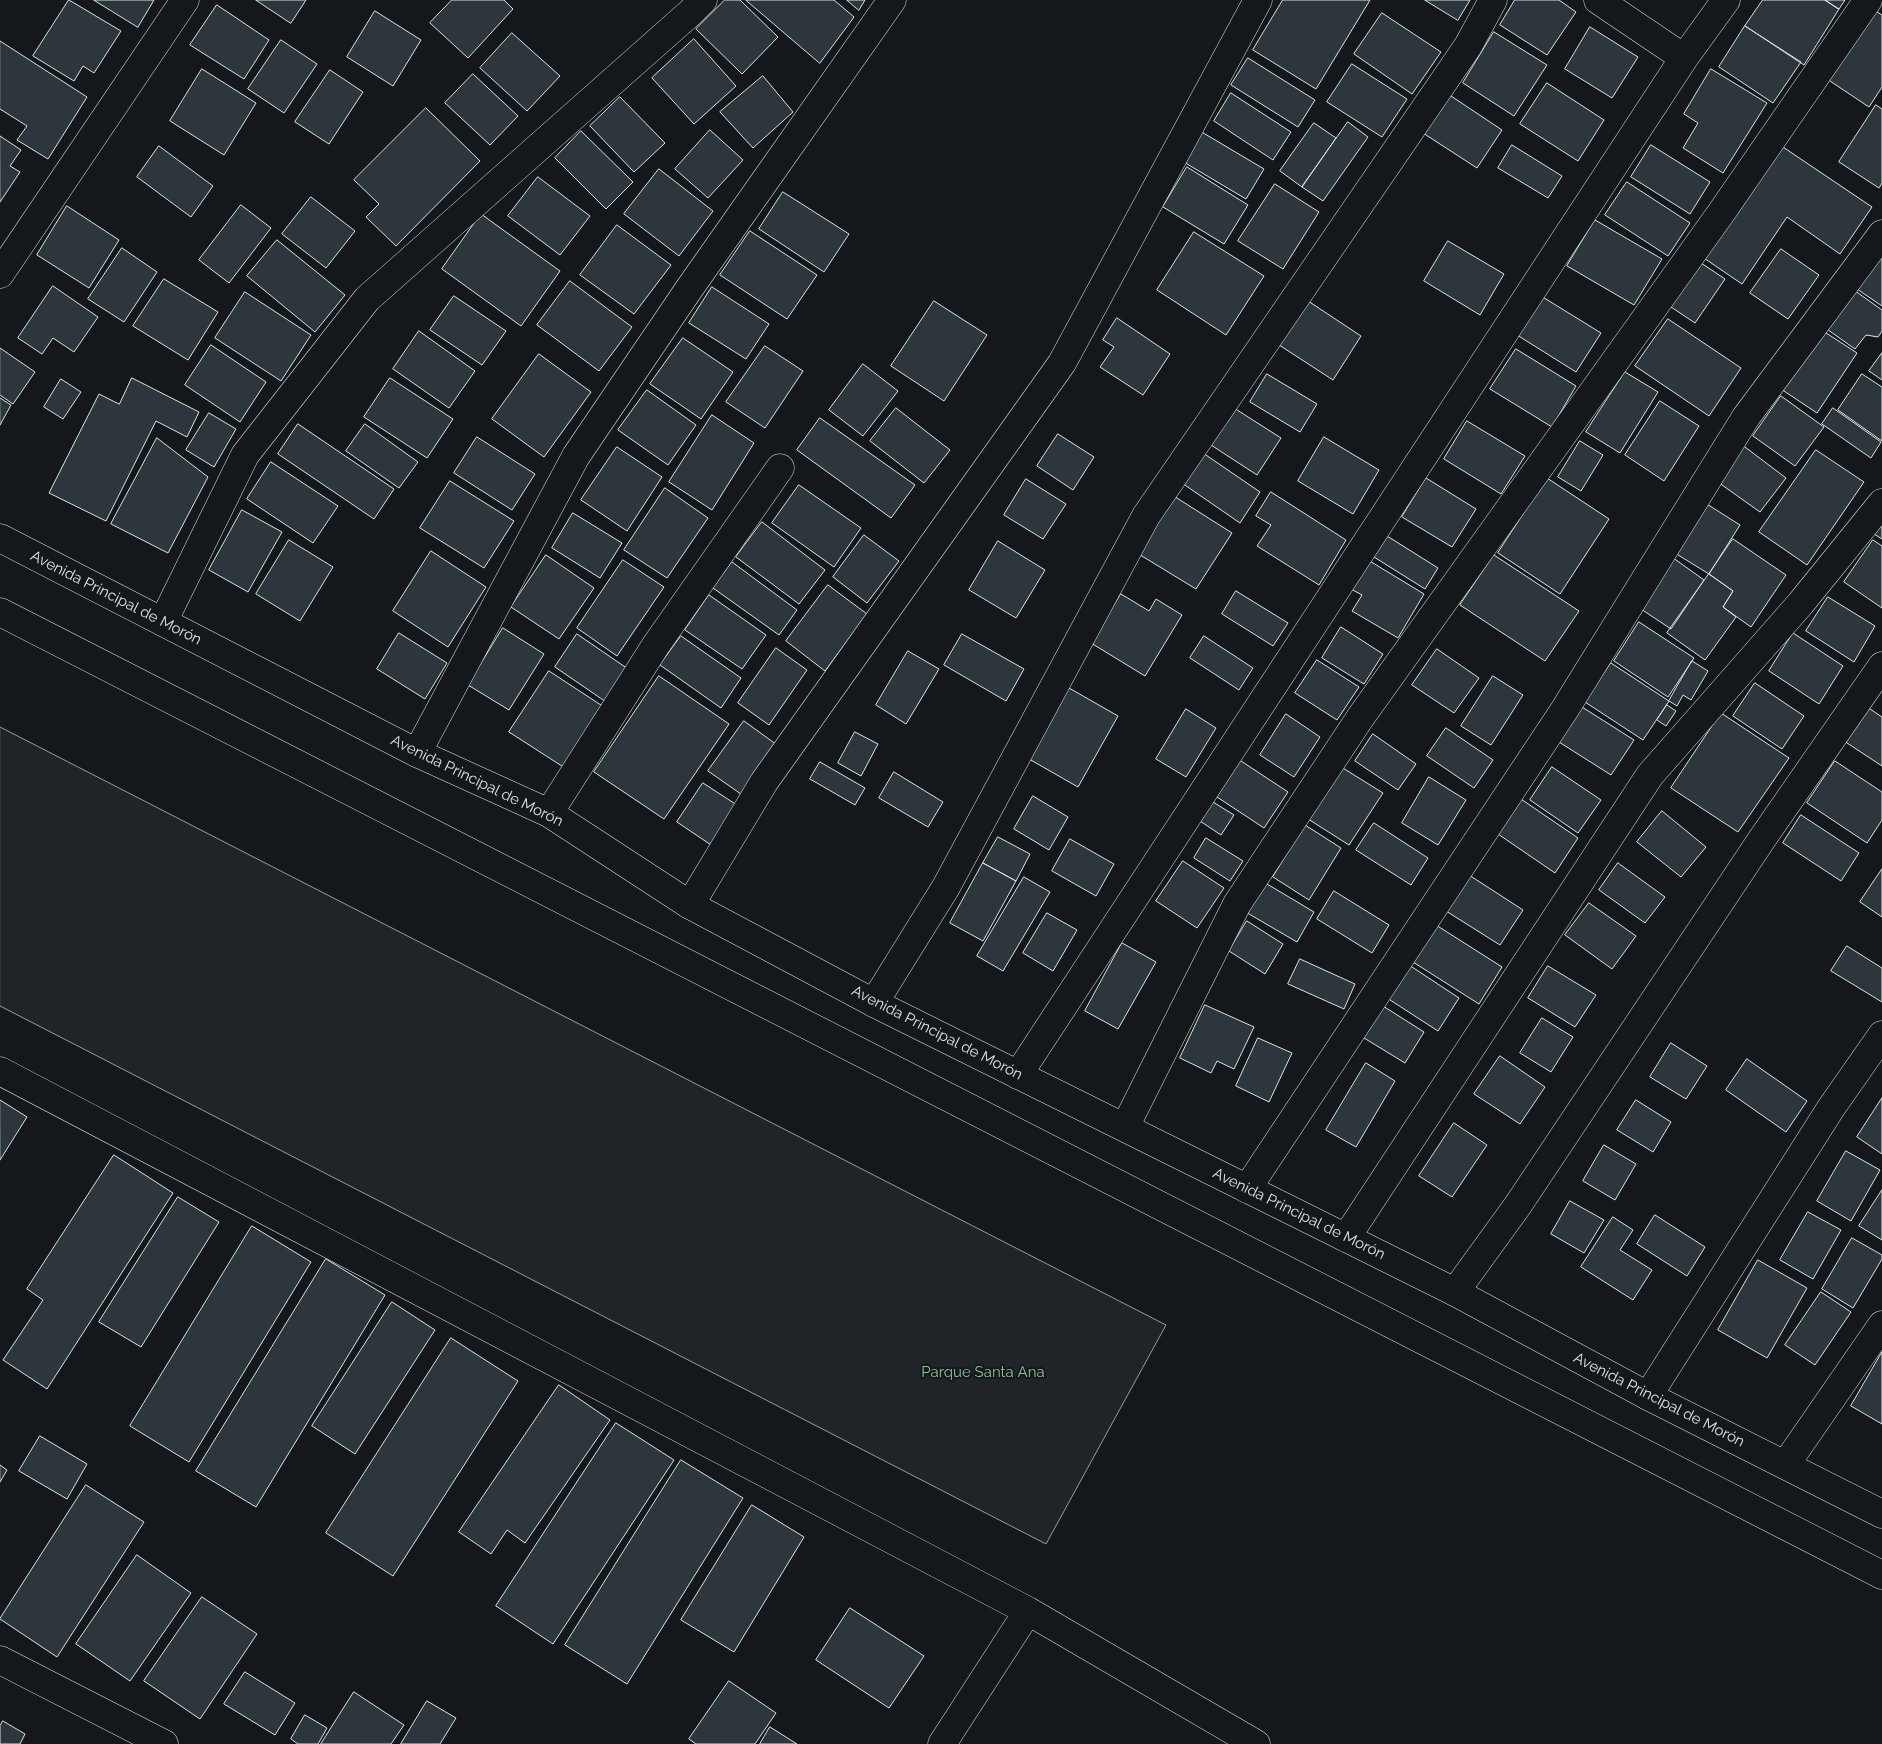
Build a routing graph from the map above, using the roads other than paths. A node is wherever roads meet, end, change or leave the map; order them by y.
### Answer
1 (185, 0) edge
2 (892, 0) edge
3 (1258, 0) edge
4 (1493, 0) edge
5 (1598, 0) edge
6 (1726, 0) edge
7 (1868, 0) edge
8 (691, 4) edge
9 (1684, 58) junction
10 (1882, 234) edge
11 (0, 274) edge
12 (780, 468) dead end
13 (1882, 503) edge
14 (0, 538) edge
15 (0, 612) edge
16 (163, 622) junction
17 (1882, 666) edge
18 (417, 753) junction
19 (549, 812) junction
20 (690, 905) junction
21 (874, 1003) junction
22 (1882, 1035) edge
23 (0, 1071) edge
24 (1018, 1075) junction
25 (1125, 1127) junction
26 (1247, 1189) junction
27 (1346, 1238) junction
28 (1456, 1292) junction
29 (1882, 1325) edge
30 (1648, 1396) junction
31 (1786, 1464) junction
32 (1882, 1514) edge
33 (1882, 1576) edge
34 (1028, 1611) junction
35 (0, 1660) edge
36 (164, 1744) edge
37 (942, 1744) edge
38 (1256, 1744) edge

1 - 11 street
2 - 18 street
3 - 20 street
4 - 21 street
5 - 9 street
6 - 9 street
7 - 25 street
8 - 16 street
9 - 24 street
10 - 26 street
12 - 19 street
13 - 27 street
14 - 16 street, Avenida Principal de Morón
15 - 33 street
16 - 18 street, Avenida Principal de Morón
17 - 28 street
18 - 19 street, Avenida Principal de Morón
19 - 20 street, Avenida Principal de Morón
20 - 21 street, Avenida Principal de Morón
21 - 24 street, Avenida Principal de Morón
22 - 30 street
23 - 34 street
24 - 25 street, Avenida Principal de Morón
25 - 26 street, Avenida Principal de Morón
26 - 27 street, Avenida Principal de Morón
27 - 28 street, Avenida Principal de Morón
28 - 30 street, Avenida Principal de Morón
29 - 31 street
30 - 31 street, Avenida Principal de Morón
31 - 32 street, Avenida Principal de Morón
34 - 37 street
34 - 38 street
35 - 36 street

